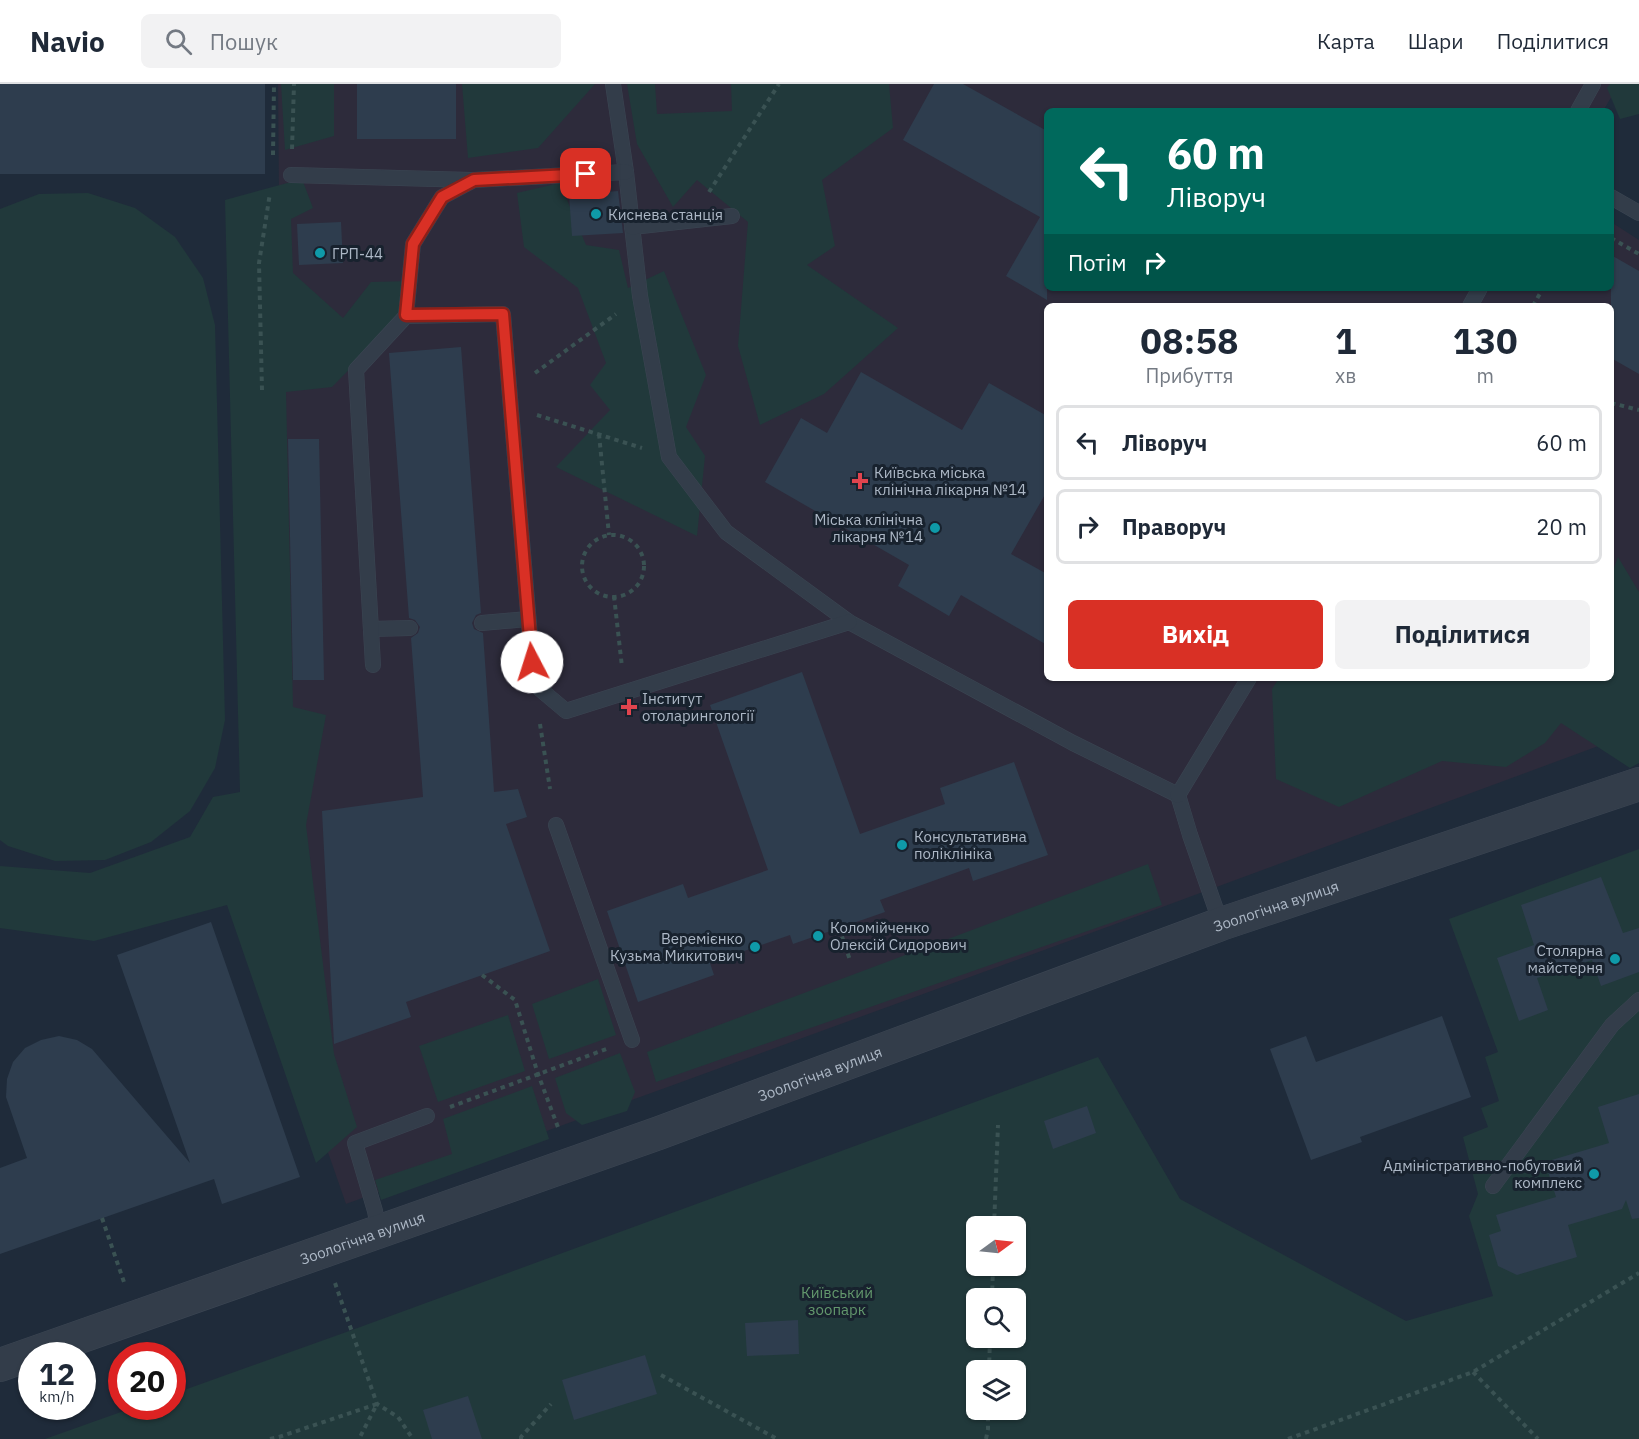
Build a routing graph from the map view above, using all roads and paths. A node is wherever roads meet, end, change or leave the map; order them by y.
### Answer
1 (274, 84) edge
2 (294, 84) edge
3 (613, 84) edge
4 (779, 84) edge
5 (1593, 84) edge
6 (1580, 108) edge
7 (273, 164) dead end
8 (626, 172) junction
9 (291, 175) joint
10 (474, 180) junction
11 (271, 187) dead end
12 (1614, 199) edge
13 (1639, 213) edge
14 (732, 216) dead end
15 (691, 220) junction
16 (632, 227) junction
17 (1614, 240) edge
18 (1639, 254) edge
19 (640, 296) junction
20 (406, 315) junction
21 (262, 390) dead end
22 (510, 398) junction
23 (1614, 404) edge
24 (1639, 410) edge
25 (599, 435) junction
26 (669, 457) junction
27 (609, 535) junction
28 (614, 596) junction
29 (528, 619) junction
30 (849, 622) junction
31 (482, 623) dead end
32 (410, 628) dead end
33 (371, 629) junction
34 (373, 665) dead end
35 (1247, 681) edge
36 (534, 684) junction
37 (625, 693) junction
38 (1639, 784) edge
39 (550, 789) dead end
40 (1179, 795) junction
41 (556, 825) dead end
42 (1221, 924) junction
43 (839, 928) dead end
44 (850, 960) dead end
45 (482, 975) dead end
46 (1639, 1000) edge
47 (632, 1040) joint
48 (538, 1074) junction
49 (443, 1110) dead end
50 (427, 1116) dead end
51 (998, 1125) dead end
52 (561, 1135) dead end
53 (1493, 1186) dead end
54 (994, 1216) edge
55 (102, 1218) dead end
56 (379, 1232) junction
57 (324, 1251) junction
58 (1639, 1273) edge
59 (127, 1290) dead end
60 (0, 1365) edge
61 (1473, 1372) junction
62 (661, 1375) dead end
63 (377, 1404) junction
64 (551, 1404) dead end
65 (988, 1420) edge
66 (270, 1439) edge
67 (359, 1439) edge
68 (413, 1439) edge
69 (521, 1439) edge
70 (777, 1439) edge
71 (986, 1439) edge
72 (1288, 1439) edge
73 (1538, 1439) edge

1 - 7 path
2 - 9 path
3 - 8 lane
4 - 15 path
5 - 6 lane
8 - 10 lane
8 - 16 lane
9 - 10 lane
10 - 20 lane
11 - 21 path
12 - 13 lane
14 - 15 lane
15 - 16 lane
16 - 19 lane
17 - 18 path
19 - 22 path
19 - 26 lane
20 - 22 lane
20 - 33 lane
22 - 25 path
22 - 29 lane
23 - 24 path
25 - 26 path
25 - 27 path
26 - 30 lane
27 - 28 path
27 - 28 path
28 - 37 path
29 - 31 lane
29 - 36 lane
30 - 37 lane
30 - 40 lane
32 - 33 lane
33 - 34 lane
35 - 40 lane
36 - 37 lane
36 - 39 path
38 - 42 street, Зоологічна вулиця
40 - 42 lane
41 - 47 lane
42 - 56 street, Зоологічна вулиця
43 - 44 path
45 - 48 path
46 - 53 lane
47 - 48 path
48 - 49 path
48 - 52 path
50 - 56 lane
51 - 54 path
55 - 59 path
56 - 57 street, Зоологічна вулиця
57 - 60 street, Зоологічна вулиця
57 - 63 path
58 - 61 path
61 - 72 path
61 - 73 path
62 - 70 path
63 - 66 path
63 - 67 path
63 - 68 path
64 - 69 path
65 - 71 path

